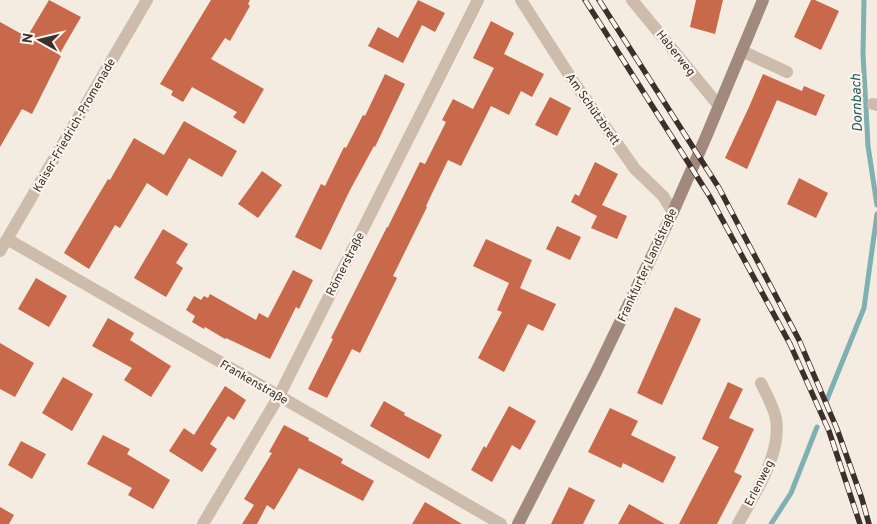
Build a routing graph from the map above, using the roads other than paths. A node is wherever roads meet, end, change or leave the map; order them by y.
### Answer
1 (147, 0) edge
2 (478, 0) edge
3 (521, 0) edge
4 (632, 0) edge
5 (763, 0) edge
6 (742, 51) junction
7 (787, 72) dead end
8 (719, 106) junction
9 (673, 212) junction
10 (7, 239) junction
11 (0, 251) edge
12 (761, 383) dead end
13 (279, 396) junction
14 (203, 524) edge
15 (501, 524) edge
16 (518, 524) edge
17 (738, 524) edge

1 - 10 street, Kaiser-Friedrich-Promenade
2 - 13 street, Römerstraße
3 - 9 street, Am Schützbrett
4 - 8 street, Haberweg
5 - 6 street, Frankfurter Landstraße
6 - 7 street
6 - 8 street, Frankfurter Landstraße
8 - 9 street, Frankfurter Landstraße
9 - 16 street, Frankfurter Landstraße
10 - 11 street, Kaiser-Friedrich-Promenade
10 - 13 street, Frankenstraße
12 - 17 street, Erlenweg
13 - 14 street, Römerstraße
13 - 15 street, Frankenstraße

